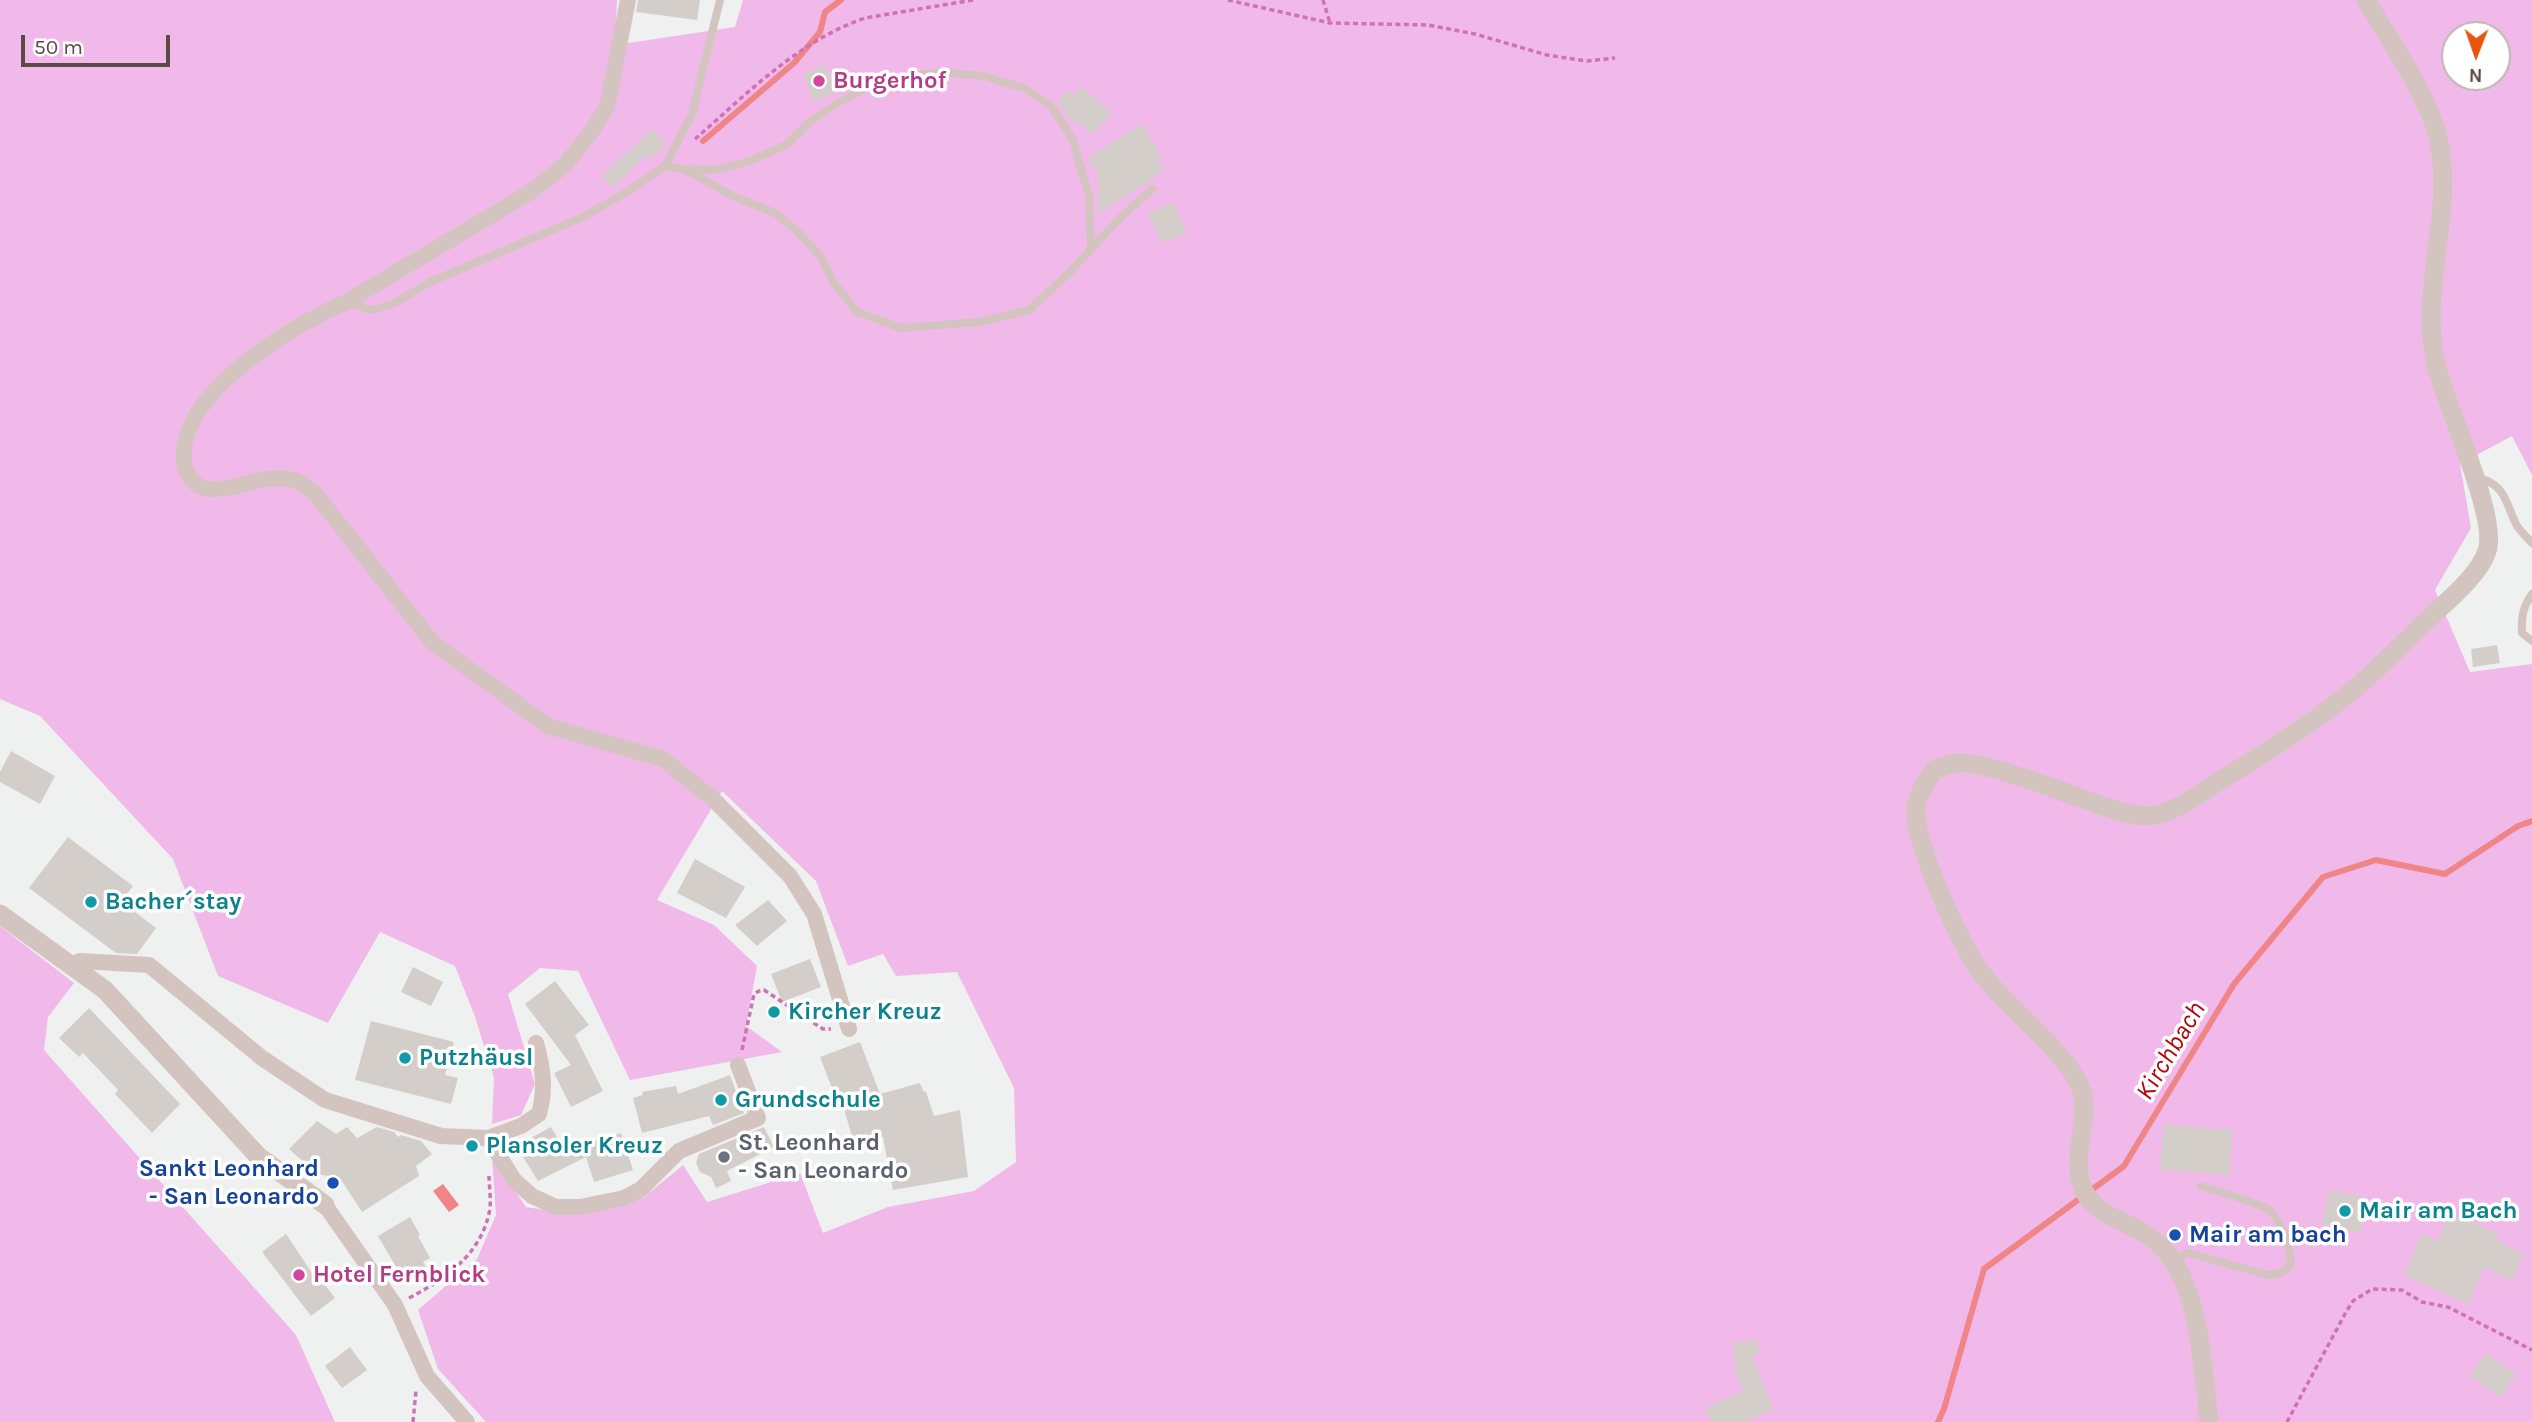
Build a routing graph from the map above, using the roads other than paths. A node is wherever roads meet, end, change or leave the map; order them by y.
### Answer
1 (628, 0) edge
2 (720, 0) edge
3 (2366, 0) edge
4 (665, 166) junction
5 (684, 169) junction
6 (1153, 189) dead end
7 (1091, 248) junction
8 (346, 302) junction
9 (2475, 477) junction
10 (2532, 543) edge
11 (2532, 594) edge
12 (2532, 641) edge
13 (0, 914) edge
14 (70, 966) junction
15 (849, 1029) road end
16 (536, 1043) dead end
17 (738, 1065) road end
18 (488, 1138) junction
19 (2201, 1186) dead end
20 (325, 1205) joint
21 (2172, 1260) junction
22 (467, 1422) edge
23 (2209, 1422) edge

1 - 8 street
2 - 4 lane
3 - 9 street
4 - 5 lane
4 - 8 lane
5 - 7 lane
5 - 7 lane
6 - 7 lane
8 - 15 street
9 - 10 lane
9 - 21 street
11 - 12 lane
13 - 14 street
14 - 18 street
14 - 20 street
16 - 18 street
17 - 18 street
19 - 21 lane
20 - 22 street
21 - 23 street

